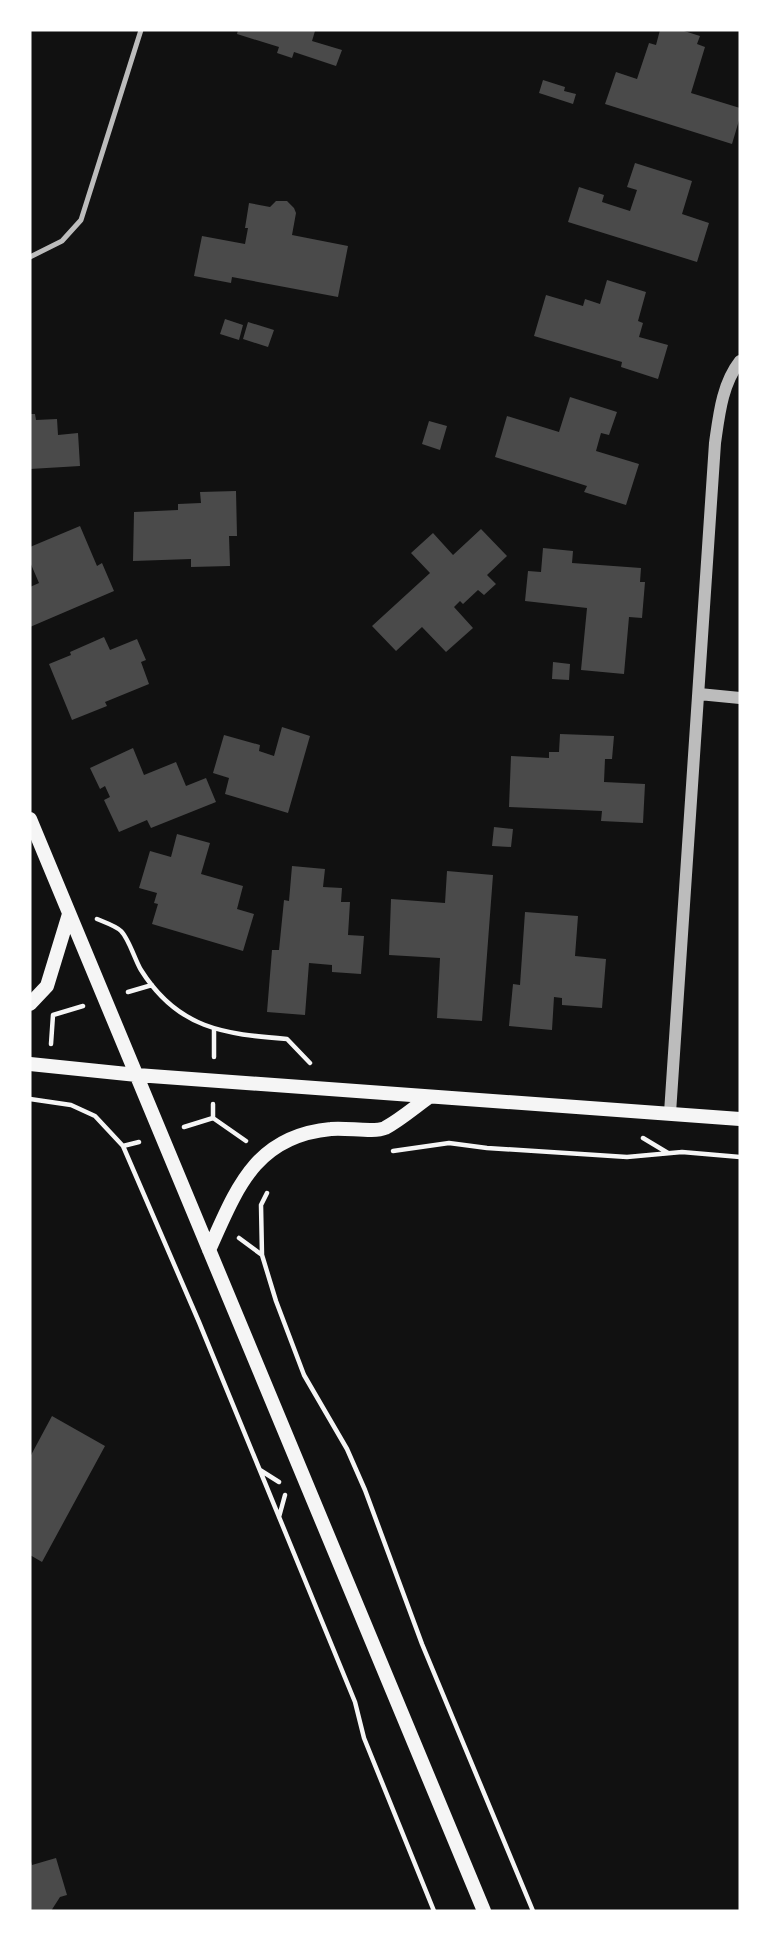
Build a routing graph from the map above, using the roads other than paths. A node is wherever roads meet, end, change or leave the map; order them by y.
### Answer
1 (141, 30) edge
2 (30, 257) edge
3 (740, 361) edge
4 (699, 694) junction
5 (740, 698) edge
6 (30, 819) edge
7 (69, 914) junction
8 (30, 1004) edge
9 (30, 1065) edge
10 (137, 1075) junction
11 (429, 1097) junction
12 (670, 1113) junction
13 (740, 1119) edge
14 (209, 1250) junction
15 (484, 1911) edge

1 - 2 lane
3 - 4 street
4 - 5 street
4 - 12 street
6 - 7 main road
7 - 8 main road
7 - 10 main road
9 - 10 main road
10 - 11 main road
10 - 14 main road
11 - 12 main road
11 - 14 main road
12 - 13 main road
14 - 15 main road

